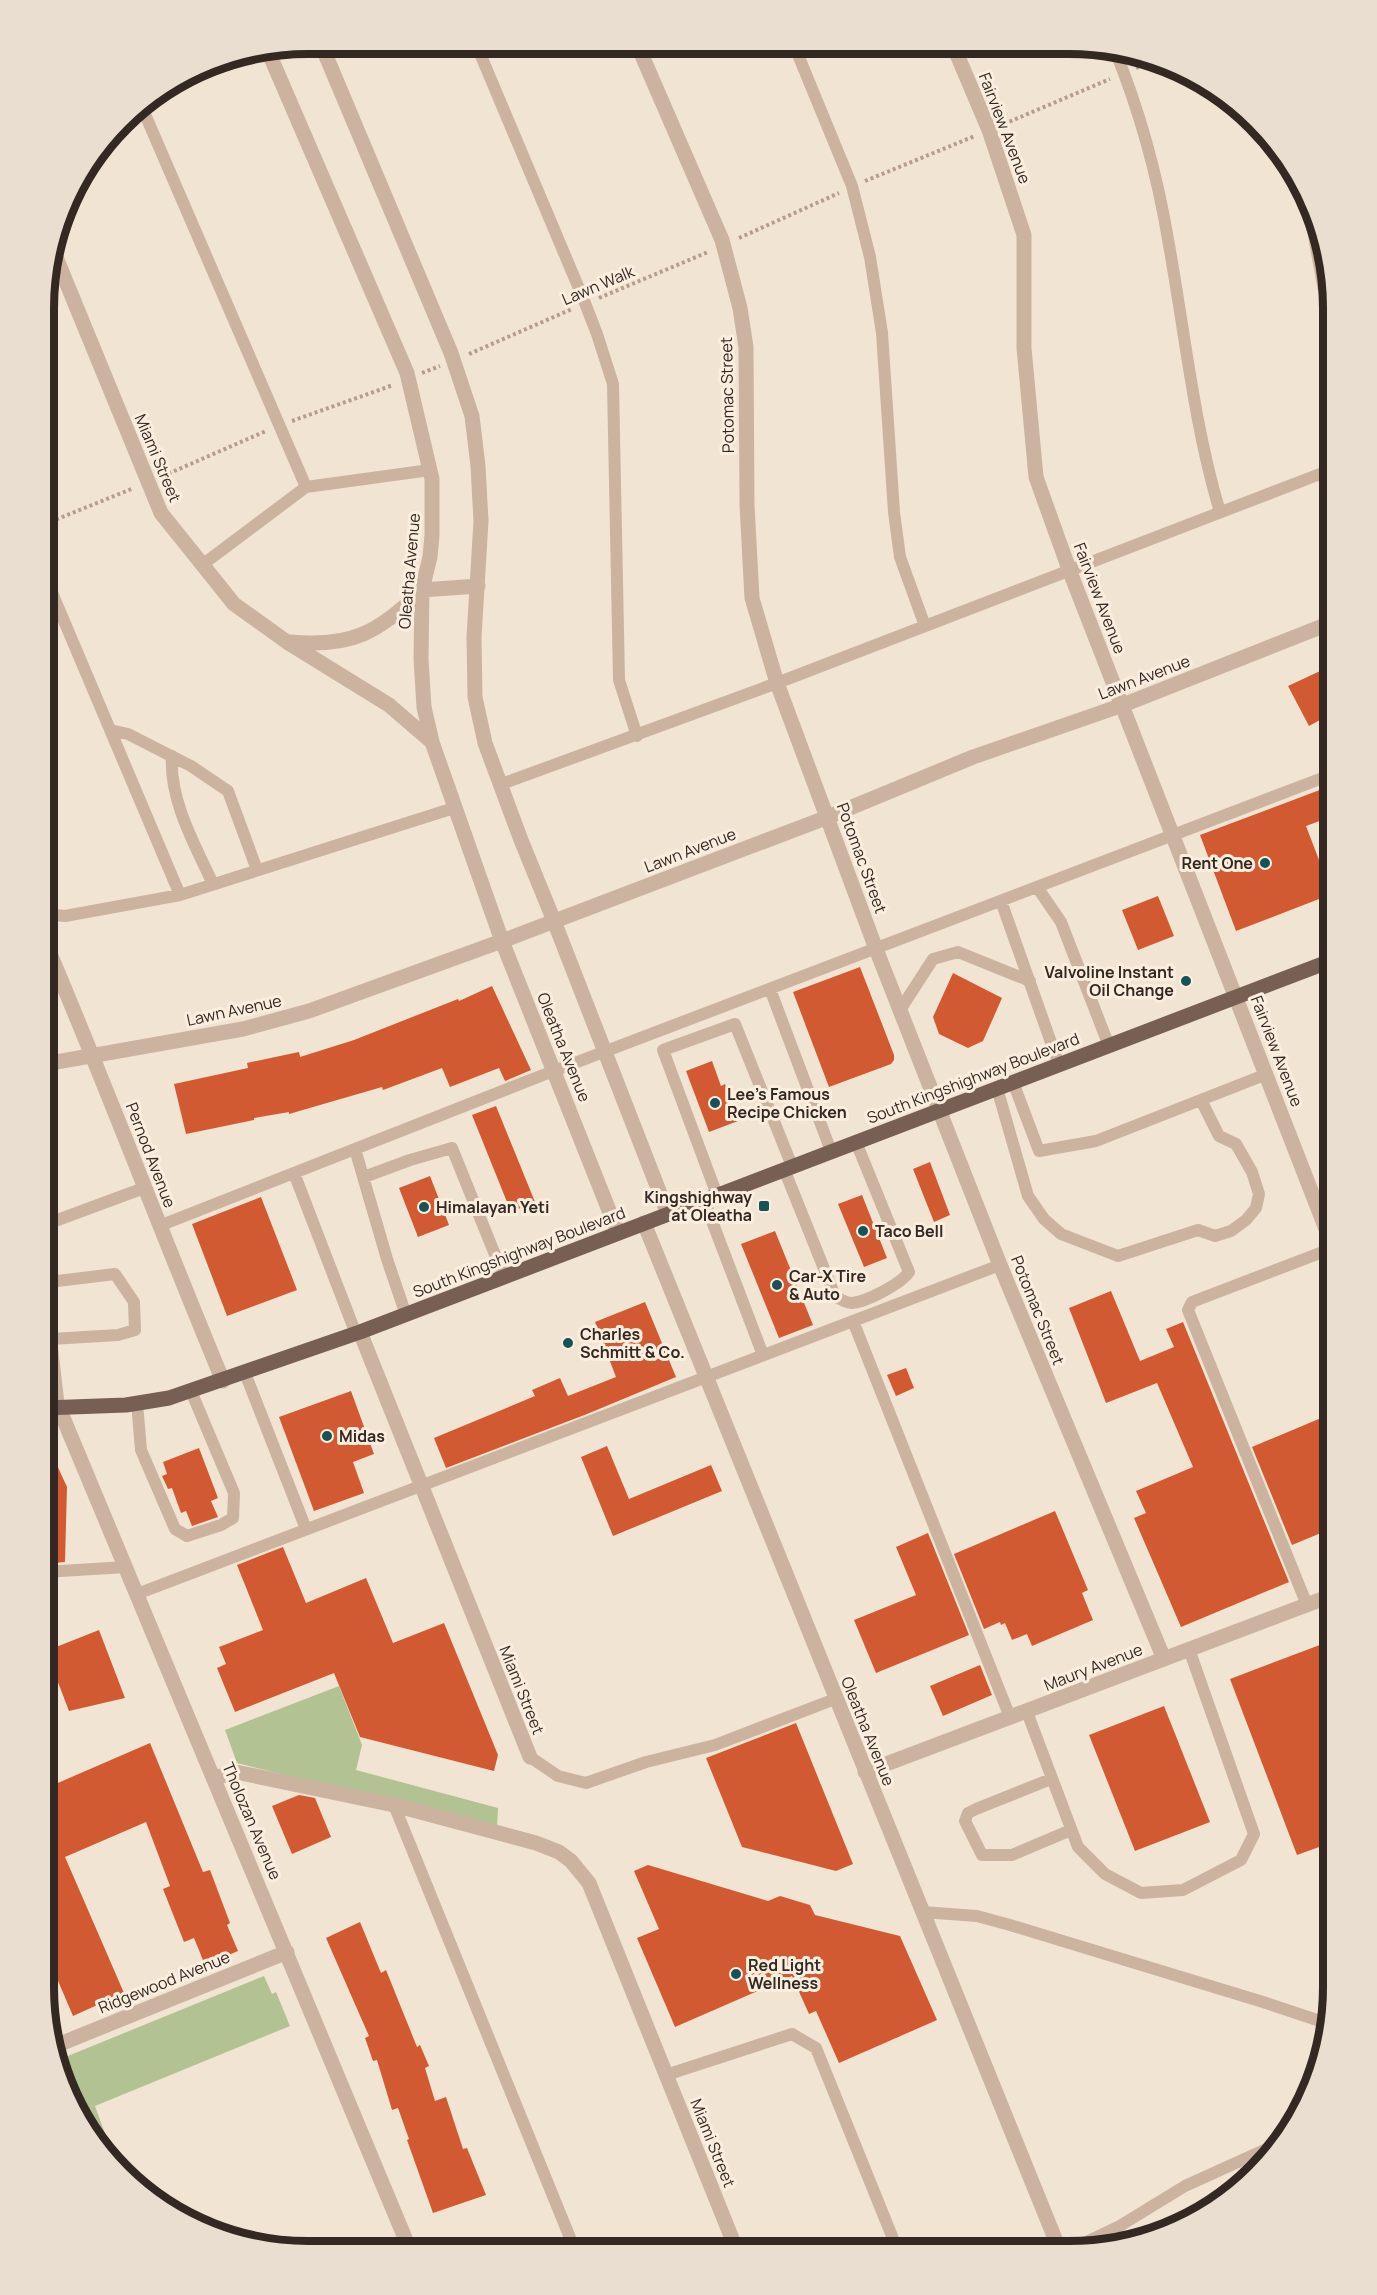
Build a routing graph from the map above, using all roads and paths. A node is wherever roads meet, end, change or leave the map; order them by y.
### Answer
1 (325, 54) edge
2 (480, 54) edge
3 (642, 54) edge
4 (798, 54) edge
5 (957, 54) edge
6 (270, 57) edge
7 (1118, 59) edge
8 (1143, 65) edge
9 (1124, 73) junction
10 (145, 113) edge
11 (989, 130) junction
12 (852, 186) junction
13 (723, 245) junction
14 (58, 263) edge
15 (585, 303) junction
16 (454, 360) junction
17 (408, 379) junction
18 (280, 425) junction
19 (430, 470) junction
20 (1323, 473) edge
21 (148, 483) junction
22 (306, 486) junction
23 (1220, 512) junction
24 (54, 520) edge
25 (202, 565) junction
26 (1070, 572) junction
27 (478, 586) junction
28 (422, 590) junction
29 (54, 597) edge
30 (925, 626) junction
31 (1323, 626) edge
32 (287, 642) junction
33 (777, 683) junction
34 (1123, 705) junction
35 (110, 730) junction
36 (637, 736) junction
37 (432, 742) junction
38 (172, 756) junction
39 (1323, 778) edge
40 (499, 785) junction
41 (454, 808) junction
42 (828, 817) junction
43 (1172, 835) junction
44 (257, 870) junction
45 (213, 884) junction
46 (1037, 887) junction
47 (180, 894) junction
48 (1001, 901) junction
49 (54, 915) edge
50 (554, 921) junction
51 (502, 941) junction
52 (876, 949) junction
53 (54, 963) edge
54 (1323, 964) edge
55 (1030, 981) junction
56 (770, 989) junction
57 (1237, 997) junction
58 (900, 1010) junction
59 (1109, 1046) junction
60 (606, 1051) junction
61 (94, 1056) junction
62 (54, 1063) edge
63 (1059, 1065) junction
64 (554, 1071) junction
65 (1267, 1074) junction
66 (1013, 1082) junction
67 (997, 1089) junction
68 (1201, 1100) junction
69 (939, 1110) junction
70 (856, 1142) junction
71 (356, 1149) junction
72 (831, 1152) junction
73 (788, 1168) junction
74 (294, 1173) junction
75 (364, 1177) junction
76 (144, 1188) junction
77 (711, 1197) junction
78 (668, 1214) junction
79 (54, 1222) edge
80 (1323, 1222) edge
81 (644, 1223) junction
82 (159, 1226) junction
83 (618, 1233) junction
84 (1323, 1252) edge
85 (1000, 1265) junction
86 (504, 1277) junction
87 (54, 1281) edge
88 (406, 1315) junction
89 (853, 1321) junction
90 (358, 1333) junction
91 (54, 1339) edge
92 (763, 1355) junction
93 (245, 1373) junction
94 (705, 1377) junction
95 (223, 1381) junction
96 (191, 1391) junction
97 (137, 1403) junction
98 (54, 1408) edge
99 (54, 1412) edge
100 (420, 1485) junction
101 (306, 1529) junction
102 (126, 1567) junction
103 (54, 1571) edge
104 (137, 1594) junction
105 (1323, 1599) edge
106 (1307, 1605) junction
107 (1189, 1650) junction
108 (1164, 1659) junction
109 (835, 1699) junction
110 (1027, 1712) junction
111 (1010, 1717) junction
112 (530, 1757) joint
113 (865, 1772) junction
114 (214, 1778) junction
115 (1051, 1779) junction
116 (394, 1805) junction
117 (1071, 1830) junction
118 (922, 1912) junction
119 (287, 1952) junction
120 (1321, 2021) edge
121 (61, 2044) edge
122 (666, 2075) junction
123 (1264, 2150) edge
124 (1093, 2240) edge
125 (406, 2241) edge
126 (571, 2241) edge
127 (733, 2241) edge
128 (894, 2241) edge
129 (1056, 2241) edge

1 - 16 street
2 - 15 lane
3 - 13 street, Potomac Street
4 - 12 lane
5 - 11 street, Fairview Avenue
6 - 17 street, Oleatha Avenue
7 - 9 lane
8 - 9 path, Lawn Walk
9 - 11 path, Lawn Walk
9 - 23 lane
10 - 18 lane
11 - 12 path, Lawn Walk
11 - 26 street, Fairview Avenue
12 - 13 path, Lawn Walk
12 - 30 lane
13 - 15 path, Lawn Walk
13 - 33 street, Potomac Street
14 - 21 street, Miami Street
15 - 16 path, Lawn Walk
15 - 36 lane
16 - 17 path, Lawn Walk
16 - 27 street
17 - 18 path, Lawn Walk
17 - 19 street, Oleatha Avenue
18 - 21 path, Lawn Walk
18 - 22 lane
19 - 22 lane
19 - 28 street, Oleatha Avenue
20 - 23 lane
21 - 24 path, Lawn Walk
21 - 25 street, Miami Street
22 - 25 lane
23 - 26 lane
25 - 32 street, Miami Street
26 - 30 lane
26 - 34 street, Fairview Avenue
27 - 28 street
27 - 40 street
28 - 32 street
28 - 37 street, Oleatha Avenue
29 - 35 lane
30 - 33 lane
31 - 34 street, Lawn Avenue
32 - 37 street, Miami Street
33 - 36 lane
33 - 42 street, Potomac Street
34 - 42 street, Lawn Avenue
34 - 43 street, Fairview Avenue
35 - 38 lane
35 - 47 lane
36 - 40 lane
37 - 41 street, Oleatha Avenue
38 - 44 lane
38 - 45 lane
39 - 43 lane
40 - 50 street
41 - 44 lane
41 - 51 street, Oleatha Avenue
42 - 50 street, Lawn Avenue
42 - 52 street, Potomac Street
43 - 46 lane
43 - 57 street, Fairview Avenue
44 - 45 lane
45 - 47 lane
46 - 48 lane
46 - 59 lane
47 - 49 lane
48 - 52 lane
48 - 55 lane
50 - 51 street, Lawn Avenue
50 - 60 street
51 - 61 street, Lawn Avenue
51 - 64 street, Oleatha Avenue
52 - 56 lane
52 - 58 street, Potomac Street
53 - 61 street, Pernod Avenue
54 - 57 main road, South Kingshighway Boulevard
55 - 58 lane
55 - 63 lane
56 - 60 lane
56 - 72 lane
57 - 59 main road, South Kingshighway Boulevard
57 - 65 street, Fairview Avenue
58 - 69 street, Potomac Street
59 - 63 main road, South Kingshighway Boulevard
60 - 64 lane
60 - 78 street
61 - 62 street, Lawn Avenue
61 - 76 street, Pernod Avenue
63 - 66 main road, South Kingshighway Boulevard
64 - 71 lane
64 - 83 street, Oleatha Avenue
65 - 68 lane
65 - 80 street, Fairview Avenue
66 - 67 main road, South Kingshighway Boulevard
66 - 68 lane
67 - 68 lane
67 - 69 main road, South Kingshighway Boulevard
69 - 70 main road, South Kingshighway Boulevard
69 - 85 street, Potomac Street
70 - 72 main road, South Kingshighway Boulevard
70 - 73 lane
71 - 74 lane
71 - 75 lane
72 - 73 main road, South Kingshighway Boulevard
73 - 77 main road, South Kingshighway Boulevard
73 - 77 lane
74 - 82 lane
74 - 90 lane
75 - 86 lane
75 - 88 lane
76 - 79 lane
76 - 82 street, Pernod Avenue
77 - 78 main road, South Kingshighway Boulevard
77 - 92 lane
78 - 81 main road, South Kingshighway Boulevard
81 - 83 main road, South Kingshighway Boulevard
81 - 94 street, Oleatha Avenue
82 - 95 street, Pernod Avenue
83 - 86 main road, South Kingshighway Boulevard
84 - 106 lane
85 - 89 lane
85 - 108 street, Potomac Street
86 - 88 main road, South Kingshighway Boulevard
87 - 91 lane
88 - 90 main road, South Kingshighway Boulevard
89 - 92 lane
89 - 111 lane
90 - 93 main road, South Kingshighway Boulevard
90 - 100 street, Miami Street
92 - 94 lane
93 - 95 main road, South Kingshighway Boulevard
93 - 101 lane
94 - 100 lane
94 - 109 street, Oleatha Avenue
95 - 96 main road, South Kingshighway Boulevard
96 - 97 main road, South Kingshighway Boulevard
96 - 97 lane
97 - 98 main road, South Kingshighway Boulevard
99 - 102 street, Tholozan Avenue
100 - 101 lane
100 - 112 street, Miami Street
101 - 104 lane
102 - 103 lane
102 - 104 street, Tholozan Avenue
104 - 114 street, Tholozan Avenue
105 - 106 street, Maury Avenue
106 - 107 street, Maury Avenue
107 - 108 street, Maury Avenue
107 - 117 lane
108 - 110 street, Maury Avenue
109 - 112 lane, Miami Street
109 - 113 street, Oleatha Avenue
110 - 111 street, Maury Avenue
110 - 115 lane
111 - 113 street, Maury Avenue
113 - 118 street, Oleatha Avenue
114 - 116 street, Miami Street
114 - 119 street, Tholozan Avenue
115 - 117 lane
115 - 117 lane
116 - 122 street, Miami Street
116 - 126 lane
118 - 120 lane
118 - 129 street, Oleatha Avenue
119 - 121 street, Ridgewood Avenue
119 - 125 street, Tholozan Avenue
122 - 127 street, Miami Street
122 - 128 lane
123 - 124 lane

